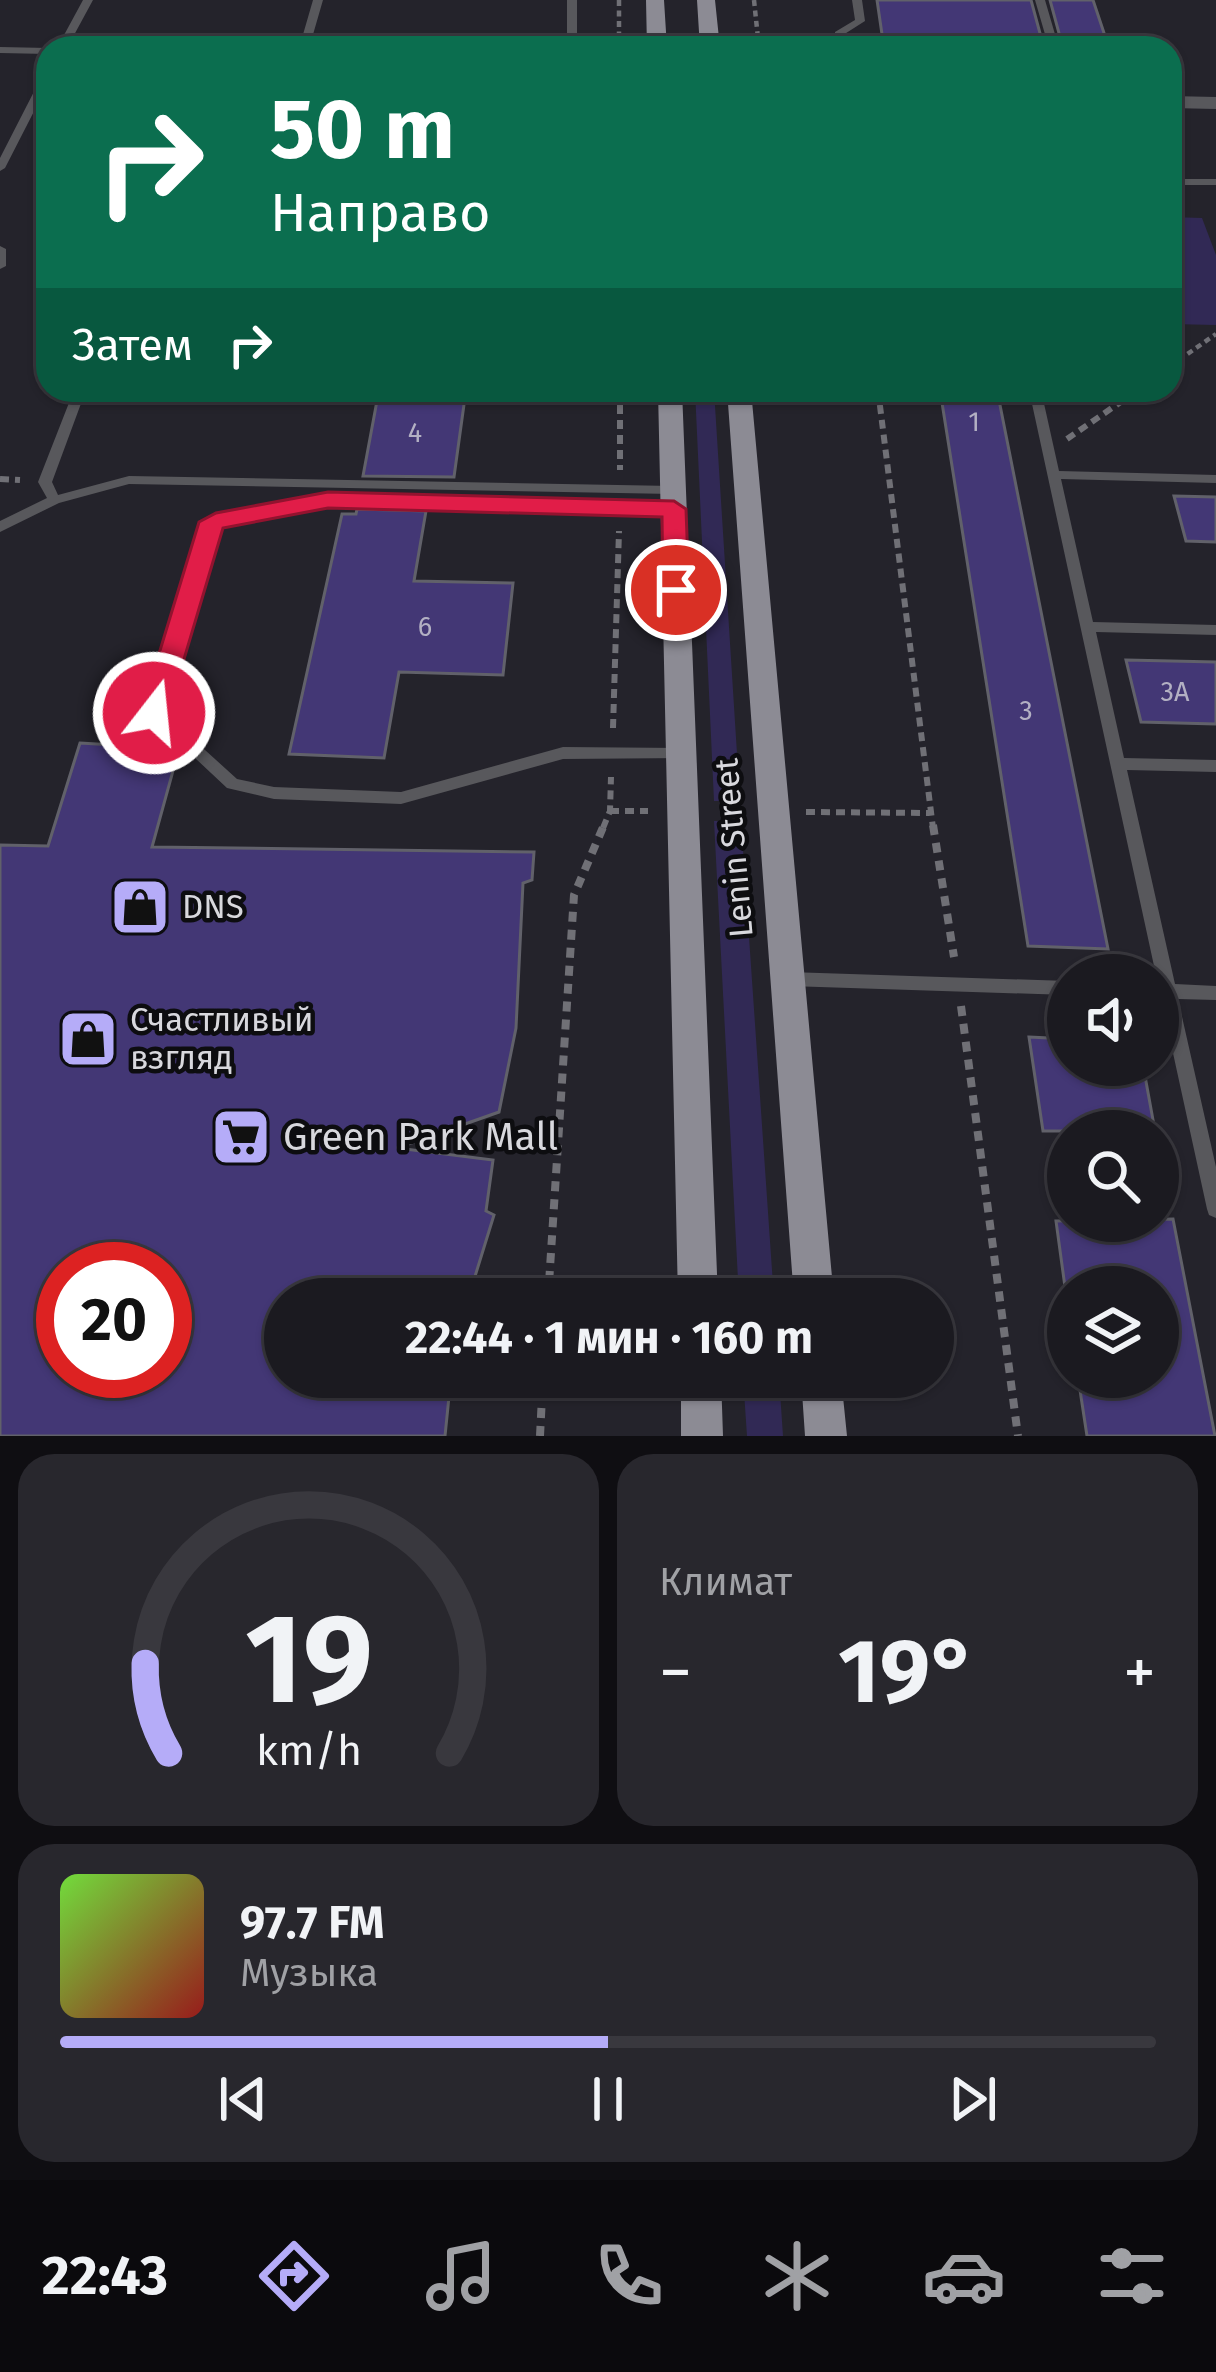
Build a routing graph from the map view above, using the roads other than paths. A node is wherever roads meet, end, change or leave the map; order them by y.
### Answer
1 (88, 0) edge
2 (319, 0) edge
3 (572, 0) edge
4 (656, 0) edge
5 (706, 0) edge
6 (857, 0) edge
7 (1040, 0) edge
8 (68, 36) edge
9 (308, 36) edge
10 (572, 36) edge
11 (657, 36) edge
12 (709, 36) edge
13 (838, 36) edge
14 (1050, 36) edge
15 (0, 50) edge
16 (36, 51) edge
17 (36, 98) edge
18 (1182, 102) edge
19 (1216, 103) edge
20 (0, 168) edge
21 (1182, 182) edge
22 (1216, 182) edge
23 (0, 249) edge
24 (0, 266) edge
25 (75, 402) edge
26 (670, 402) edge
27 (740, 402) edge
28 (1038, 402) edge
29 (1054, 476) junction
30 (1216, 479) edge
31 (673, 499) junction
32 (54, 500) junction
33 (0, 527) edge
34 (1087, 627) junction
35 (1216, 630) edge
36 (681, 754) junction
37 (1117, 764) junction
38 (1216, 766) edge
39 (1156, 954) edge
40 (786, 979) junction
41 (1047, 987) edge
42 (1179, 992) edge
43 (1216, 993) edge
44 (1179, 1044) edge
45 (1209, 1144) edge
46 (1216, 1209) edge
47 (697, 1278) edge
48 (812, 1278) edge
49 (701, 1398) edge
50 (823, 1398) edge
51 (702, 1436) edge
52 (826, 1436) edge

1 - 8 lane
2 - 9 lane
3 - 10 lane
4 - 11 main road
5 - 12 main road
6 - 13 lane
7 - 14 lane
15 - 16 lane
17 - 20 lane
18 - 19 street
21 - 22 lane
23 - 24 lane
25 - 32 lane
26 - 31 main road, Lenin Street
27 - 40 main road, Lenin Street
28 - 29 lane
29 - 30 lane
29 - 34 lane
31 - 32 lane
31 - 36 main road, Lenin Street
31 - 36 lane
32 - 33 lane
34 - 35 lane
34 - 37 lane
36 - 47 main road, Lenin Street
37 - 38 lane
37 - 39 lane
40 - 41 lane
40 - 48 main road, Lenin Street
42 - 43 lane
44 - 45 lane
45 - 46 lane
49 - 51 main road
50 - 52 main road

